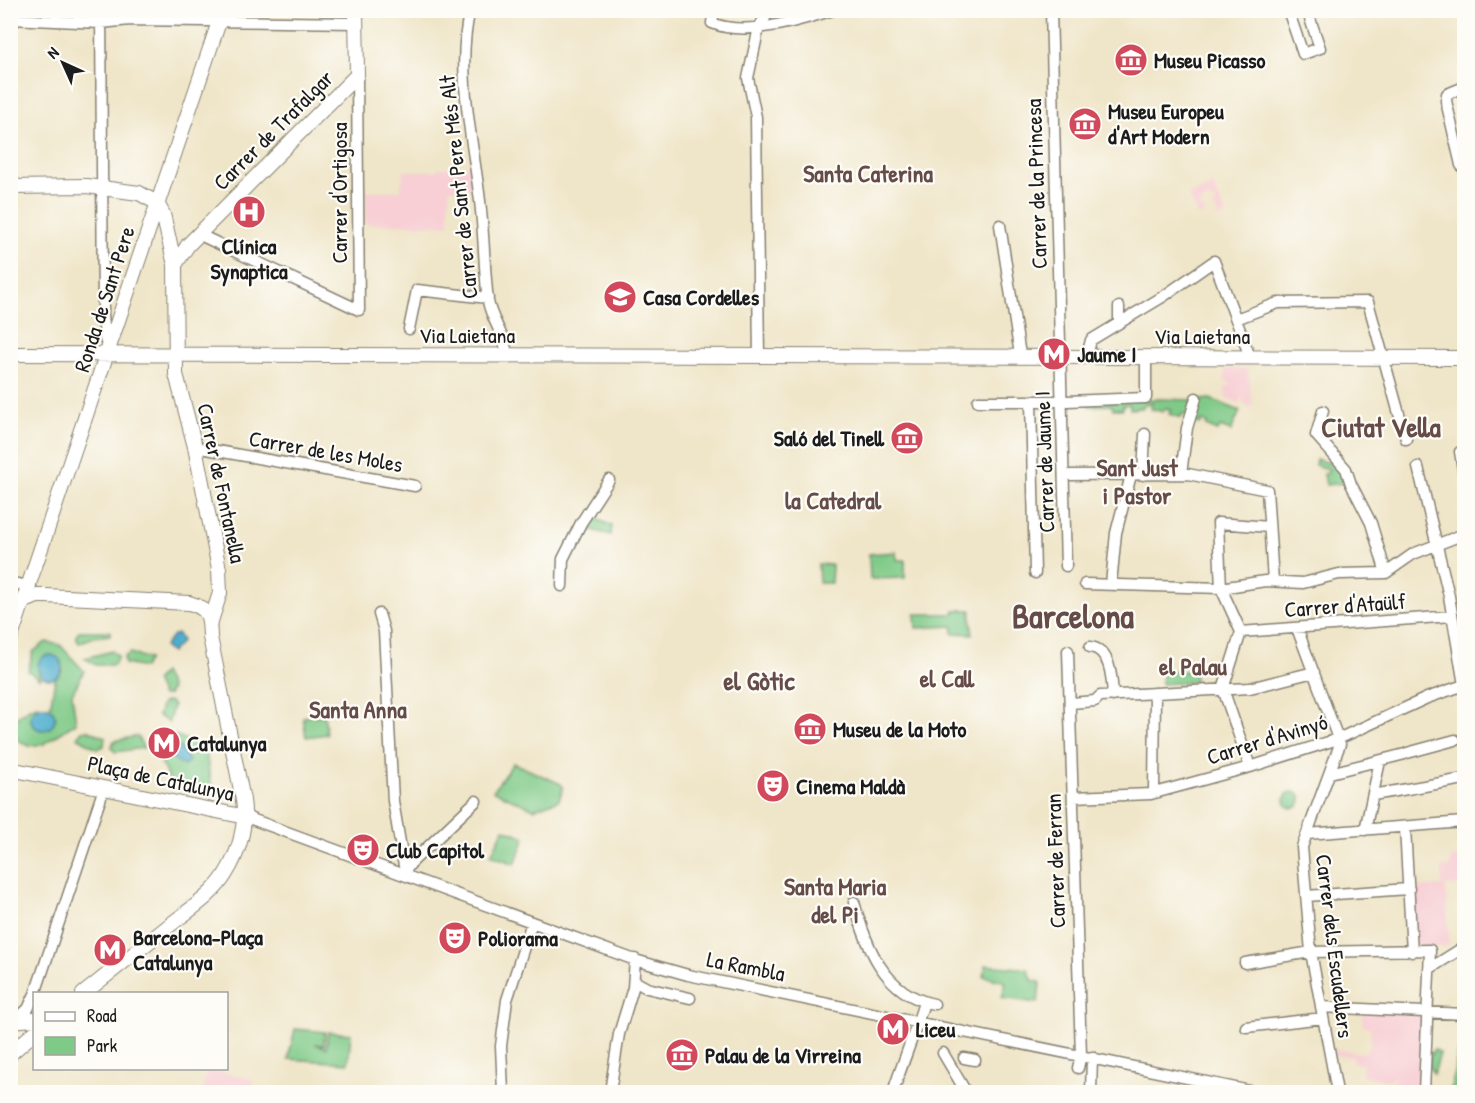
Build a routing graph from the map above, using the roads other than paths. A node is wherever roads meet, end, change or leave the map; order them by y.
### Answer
1 (101, 10) edge
2 (470, 10) edge
3 (714, 10) edge
4 (770, 10) edge
5 (833, 10) edge
6 (1051, 10) edge
7 (1288, 10) edge
8 (1307, 10) edge
9 (221, 16) edge
10 (356, 17) edge
11 (10, 19) edge
12 (101, 23) junction
13 (759, 27) junction
14 (357, 75) junction
15 (1464, 87) edge
16 (1464, 169) edge
17 (10, 187) edge
18 (101, 187) junction
19 (157, 203) junction
20 (1000, 225) dead end
21 (198, 234) junction
22 (175, 265) junction
23 (488, 298) junction
24 (1119, 307) dead end
25 (1236, 319) junction
26 (1119, 322) junction
27 (409, 329) dead end
28 (109, 352) junction
29 (10, 354) edge
30 (174, 354) junction
31 (507, 356) junction
32 (1020, 356) junction
33 (1060, 356) junction
34 (1087, 356) junction
35 (759, 357) junction
36 (1146, 357) junction
37 (1250, 357) junction
38 (1385, 358) junction
39 (1464, 358) edge
40 (1196, 398) dead end
41 (978, 401) dead end
42 (1031, 401) junction
43 (1323, 411) dead end
44 (1145, 434) dead end
45 (1406, 438) dead end
46 (195, 447) junction
47 (1462, 451) edge
48 (1418, 467) dead end
49 (1181, 474) junction
50 (1070, 475) dead end
51 (1131, 475) junction
52 (1143, 475) junction
53 (1464, 475) edge
54 (609, 480) dead end
55 (415, 486) dead end
56 (1269, 527) junction
57 (1464, 534) edge
58 (1438, 543) junction
59 (1066, 566) dead end
60 (1035, 573) dead end
61 (1386, 573) junction
62 (1269, 581) junction
63 (10, 583) edge
64 (1085, 584) dead end
65 (1110, 584) junction
66 (562, 586) dead end
67 (1221, 588) junction
68 (31, 594) junction
69 (10, 600) edge
70 (379, 614) dead end
71 (1452, 616) junction
72 (14, 618) edge
73 (211, 621) junction
74 (1297, 628) junction
75 (1241, 632) junction
76 (10, 640) edge
77 (1090, 647) dead end
78 (1068, 651) dead end
79 (1314, 672) junction
80 (1464, 685) edge
81 (1223, 689) junction
82 (1155, 693) junction
83 (1113, 696) junction
84 (1071, 703) junction
85 (1461, 738) edge
86 (1338, 739) junction
87 (1380, 761) junction
88 (1250, 767) junction
89 (10, 769) edge
90 (1330, 773) junction
91 (1464, 779) edge
92 (104, 788) junction
93 (1154, 793) junction
94 (1373, 795) junction
95 (1073, 797) junction
96 (476, 801) dead end
97 (246, 818) junction
98 (1464, 822) edge
99 (1405, 828) junction
100 (1365, 830) junction
101 (1307, 834) junction
102 (405, 871) junction
103 (1409, 889) junction
104 (1306, 896) junction
105 (854, 902) dead end
106 (532, 922) junction
107 (1464, 947) edge
108 (1412, 951) junction
109 (1311, 952) junction
110 (635, 960) junction
111 (1245, 963) dead end
112 (1429, 969) junction
113 (634, 981) junction
114 (36, 992) edge
115 (84, 992) edge
116 (690, 998) dead end
117 (33, 999) edge
118 (1321, 1006) junction
119 (1429, 1011) junction
120 (1464, 1014) edge
121 (1323, 1018) junction
122 (33, 1019) edge
123 (919, 1019) junction
124 (12, 1021) edge
125 (1246, 1027) dead end
126 (33, 1034) edge
127 (943, 1053) dead end
128 (10, 1054) edge
129 (1086, 1056) junction
130 (1078, 1068) dead end
131 (1089, 1086) edge
132 (1205, 1087) edge
133 (503, 1092) edge
134 (610, 1092) edge
135 (893, 1092) edge
136 (966, 1092) edge
137 (1255, 1092) edge
138 (1337, 1092) edge
139 (1424, 1092) edge

1 - 12 street
2 - 23 street, Carrer de Sant Pere Més Alt
3 - 13 street
4 - 13 street
5 - 13 street
6 - 33 street, Carrer de la Princesa
7 - 8 street
9 - 10 street
9 - 12 street
9 - 19 main road, Ronda de Sant Pere
10 - 14 main road, Carrer de Trafalgar
11 - 12 street
12 - 18 street
13 - 35 street
14 - 21 main road, Carrer de Trafalgar
14 - 21 street, Carrer d'Ortigosa
15 - 16 street
17 - 18 main road
18 - 19 main road
18 - 28 street
19 - 22 main road, Carrer de Fontanella
19 - 28 main road, Ronda de Sant Pere
20 - 32 street
21 - 22 main road, Carrer de Trafalgar
22 - 30 main road, Carrer de Fontanella
23 - 27 street
23 - 31 street, Carrer de Sant Pere Més Alt
24 - 26 street
25 - 26 street
25 - 37 street
25 - 38 street
26 - 34 street
28 - 29 main road, Via Laietana
28 - 30 main road, Via Laietana
28 - 68 main road, Ronda de Sant Pere
30 - 31 main road, Via Laietana
30 - 46 main road, Carrer de Fontanella
31 - 35 main road, Via Laietana
32 - 33 main road, Via Laietana
32 - 35 main road, Via Laietana
33 - 34 main road, Via Laietana
33 - 59 street, Carrer de Jaume I
34 - 36 main road, Via Laietana
36 - 37 main road, Via Laietana
36 - 42 street
37 - 38 main road, Via Laietana
38 - 39 main road, Via Laietana
38 - 45 street
40 - 49 street
41 - 42 street
42 - 60 street
43 - 61 street
44 - 52 street
46 - 55 street, Carrer de les Moles
46 - 73 main road, Carrer de Fontanella
47 - 53 street
48 - 58 street
49 - 52 street
49 - 56 street
50 - 51 street
51 - 52 street
51 - 65 street
54 - 66 street
56 - 62 street
56 - 67 street
57 - 58 street
58 - 61 street
58 - 71 street
61 - 62 street
62 - 67 street
63 - 68 street
64 - 65 street
65 - 67 street
67 - 75 street
68 - 69 street
68 - 72 main road
68 - 73 main road
70 - 102 street
71 - 74 street, Carrer d'Ataülf
71 - 80 street
72 - 76 main road
73 - 97 main road, Plaça de Catalunya
74 - 75 street, Carrer d'Ataülf
74 - 79 street
75 - 81 street
77 - 83 street
78 - 84 street, Carrer de Ferran
79 - 81 street
79 - 86 street
80 - 86 street, Carrer d'Avinyó
81 - 82 street
81 - 88 street
82 - 83 street
82 - 93 street
83 - 84 street
84 - 95 street, Carrer de Ferran
85 - 87 street
86 - 88 street, Carrer d'Avinyó
86 - 90 street, Carrer dels Escudellers
87 - 90 street
87 - 94 street
88 - 93 street, Carrer d'Avinyó
89 - 92 main road, Plaça de Catalunya
90 - 101 street, Carrer dels Escudellers
91 - 94 street
92 - 97 main road, Plaça de Catalunya
92 - 114 street
93 - 95 street, Carrer d'Avinyó
94 - 100 street
95 - 129 street, Carrer de Ferran
96 - 102 street
97 - 102 street, La Rambla
97 - 115 main road
98 - 99 street
99 - 100 street
99 - 103 street
100 - 101 street
101 - 104 street, Carrer dels Escudellers
102 - 106 street, La Rambla
103 - 104 street
103 - 108 street
104 - 109 street, Carrer dels Escudellers
105 - 123 street
106 - 110 street, La Rambla
106 - 133 street
107 - 112 street
108 - 109 street
108 - 112 street
109 - 111 street
109 - 118 street, Carrer dels Escudellers
110 - 113 street
110 - 123 street, La Rambla
112 - 119 street
113 - 116 street, La Rambla
113 - 134 street
117 - 124 street
118 - 119 street
118 - 121 street, Carrer dels Escudellers
119 - 120 street
119 - 139 street
121 - 125 street
121 - 138 street, Carrer dels Escudellers
122 - 124 main road
123 - 129 street, La Rambla
123 - 135 street
126 - 128 main road
127 - 136 street
129 - 130 street, Carrer de Ferran
129 - 131 street
129 - 132 street, La Rambla
132 - 137 street, La Rambla

